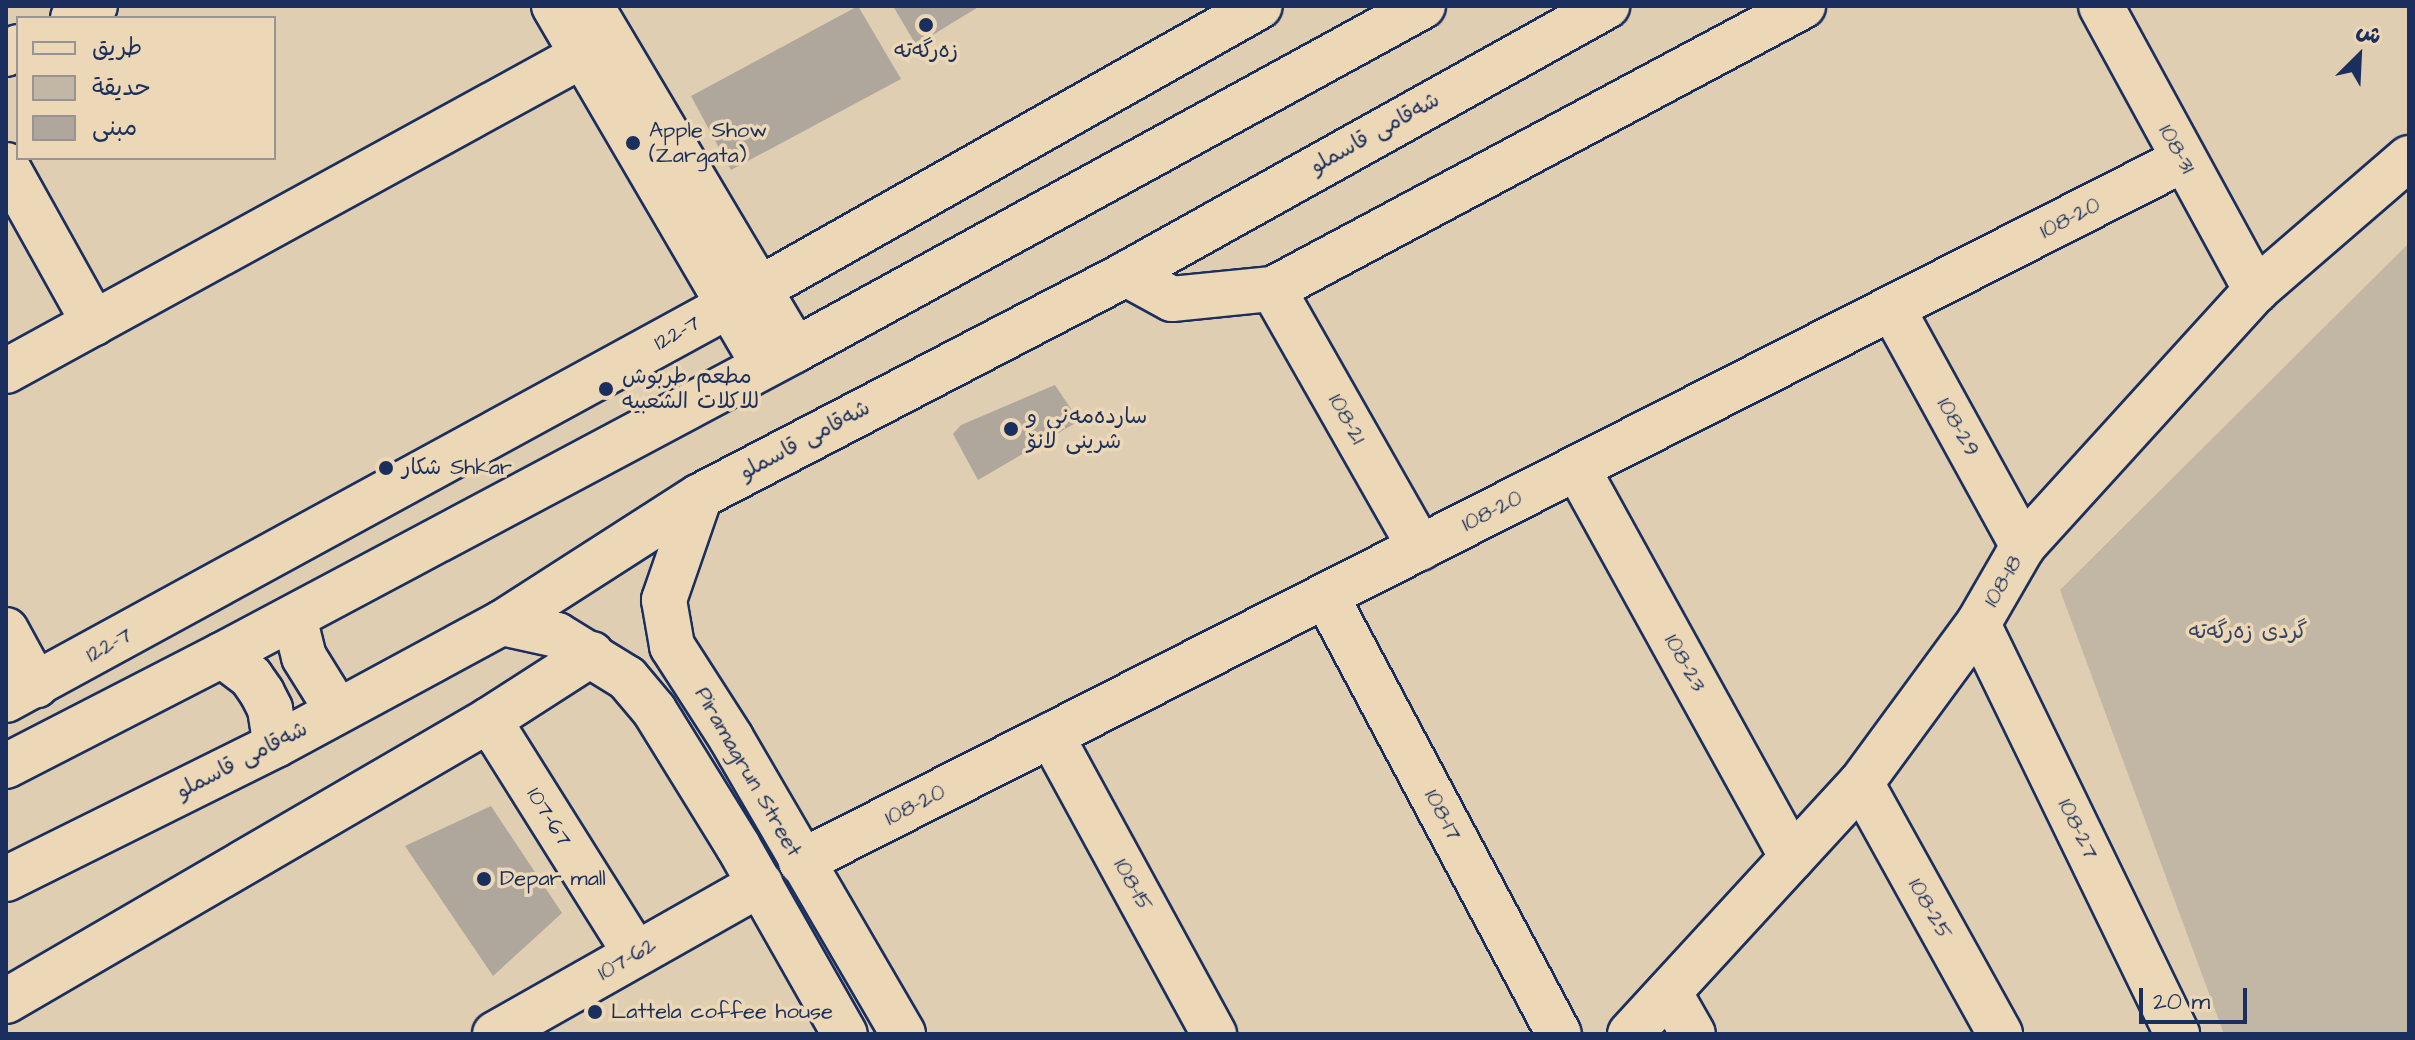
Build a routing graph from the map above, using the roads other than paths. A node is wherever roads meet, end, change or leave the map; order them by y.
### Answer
1 (95, 6) edge
2 (554, 6) edge
3 (591, 6) edge
4 (1260, 6) edge
5 (1423, 6) edge
6 (1607, 6) edge
7 (1803, 6) edge
8 (2101, 6) edge
9 (77, 16) edge
10 (583, 55) junction
11 (2409, 158) edge
12 (2183, 160) junction
13 (6, 165) edge
14 (1126, 274) junction
15 (1273, 289) junction
16 (2256, 290) junction
17 (744, 297) junction
18 (1892, 308) junction
19 (94, 323) junction
20 (780, 357) junction
21 (6, 371) edge
22 (1577, 468) junction
23 (700, 496) junction
24 (2023, 546) junction
25 (1420, 548) junction
26 (1326, 596) junction
27 (294, 617) junction
28 (502, 623) junction
29 (1978, 624) junction
30 (6, 630) edge
31 (592, 654) junction
32 (222, 655) junction
33 (21, 692) edge
34 (337, 710) junction
35 (489, 720) junction
36 (1051, 735) junction
37 (276, 745) junction
38 (6, 766) edge
39 (1861, 783) junction
40 (1792, 858) junction
41 (801, 862) junction
42 (6, 879) edge
43 (760, 884) junction
44 (636, 954) junction
45 (1669, 992) junction
46 (6, 1001) edge
47 (495, 1034) edge
48 (845, 1034) edge
49 (903, 1034) edge
50 (1214, 1034) edge
51 (1559, 1034) edge
52 (1630, 1034) edge
53 (1693, 1034) edge
54 (2000, 1034) edge
55 (2177, 1034) edge

1 - 9 street
2 - 10 street
3 - 17 street
4 - 17 street, 122-7
5 - 20 street
6 - 14 street, شەقامی قاسملو
7 - 15 street
8 - 12 street, 108-31
10 - 17 street
10 - 19 street
11 - 16 street, 108-18
12 - 16 street, 108-31
12 - 18 street, 108-20
13 - 19 street
14 - 15 street
14 - 23 street, شەقامی قاسملو
15 - 25 street, 108-21
16 - 24 street, 108-18
17 - 20 street
17 - 33 street, 122-7
18 - 22 street, 108-20
18 - 24 street, 108-29
19 - 21 street
20 - 27 street
22 - 25 street, 108-20
22 - 40 street, 108-23
23 - 28 street, شەقامی قاسملو
23 - 41 street, Piramagrun Street
24 - 29 street, 108-18
25 - 26 street, 108-20
26 - 36 street, 108-20
26 - 51 street, 108-17
27 - 32 street
27 - 34 street
28 - 31 street, Piramagrun Street
28 - 34 street, شەقامی قاسملو
29 - 39 street, 108-18
29 - 55 street, 108-27
30 - 33 street
31 - 35 street
31 - 43 street, Piramagrun Street
32 - 37 street
32 - 38 street
34 - 37 street, شەقامی قاسملو
35 - 44 street, 107-67
35 - 46 street
36 - 41 street, 108-20
36 - 50 street, 108-15
37 - 42 street, شەقامی قاسملو
39 - 40 street, 108-18
39 - 54 street, 108-25
40 - 45 street, 108-18
41 - 49 street, Piramagrun Street
43 - 44 street, 107-62
43 - 48 street, Piramagrun Street
44 - 47 street, 107-62
45 - 52 street, 108-18
45 - 53 street

